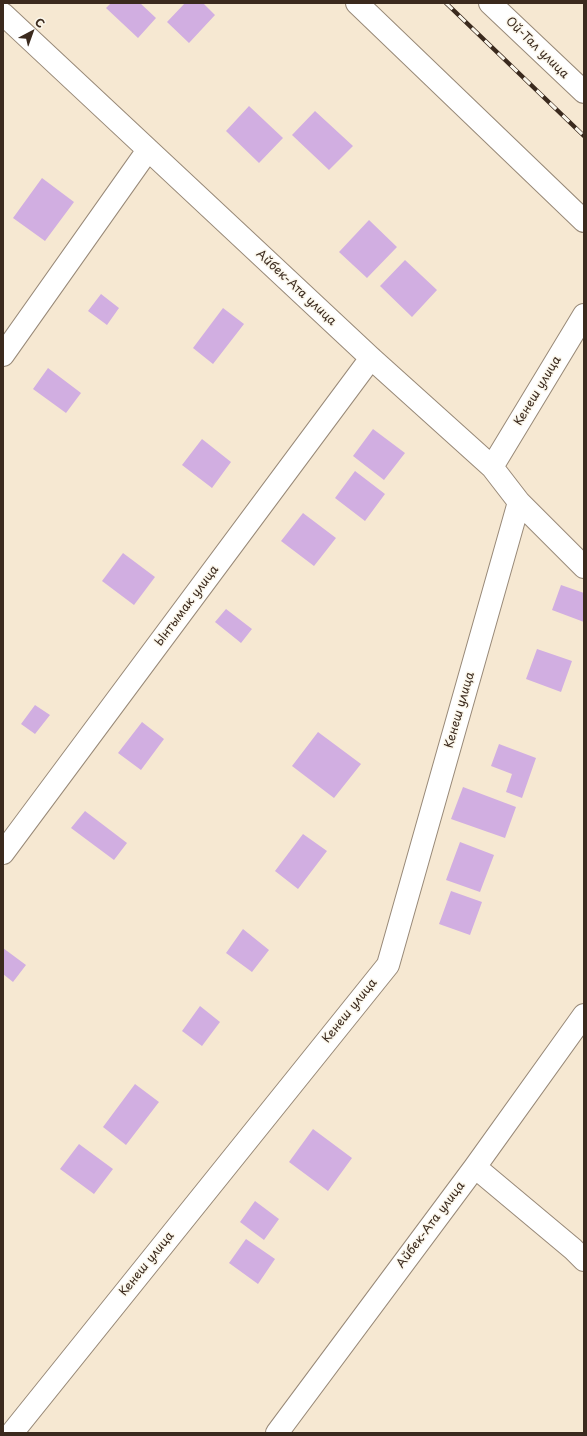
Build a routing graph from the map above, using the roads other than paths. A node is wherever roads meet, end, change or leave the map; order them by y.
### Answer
1 (357, 3) edge
2 (490, 3) edge
3 (3, 14) edge
4 (584, 92) edge
5 (148, 150) junction
6 (584, 221) edge
7 (584, 315) edge
8 (3, 354) edge
9 (371, 358) junction
10 (492, 467) junction
11 (519, 502) junction
12 (584, 567) edge
13 (3, 853) edge
14 (584, 1015) edge
15 (475, 1167) junction
16 (584, 1260) edge
17 (12, 1433) edge
18 (277, 1433) edge

1 - 6 street
2 - 4 street, Ой-Тал улица
3 - 5 street, Айбек-Ата улица
5 - 8 street
5 - 9 street, Айбек-Ата улица
7 - 10 street, Кенеш улица
9 - 10 street, Айбек-Ата улица
9 - 13 street, Ынтымак улица
10 - 11 street, Айбек-Ата улица
11 - 12 street, Айбек-Ата улица
11 - 17 street, Кенеш улица
14 - 15 street, Айбек-Ата улица
15 - 16 street
15 - 18 street, Айбек-Ата улица

